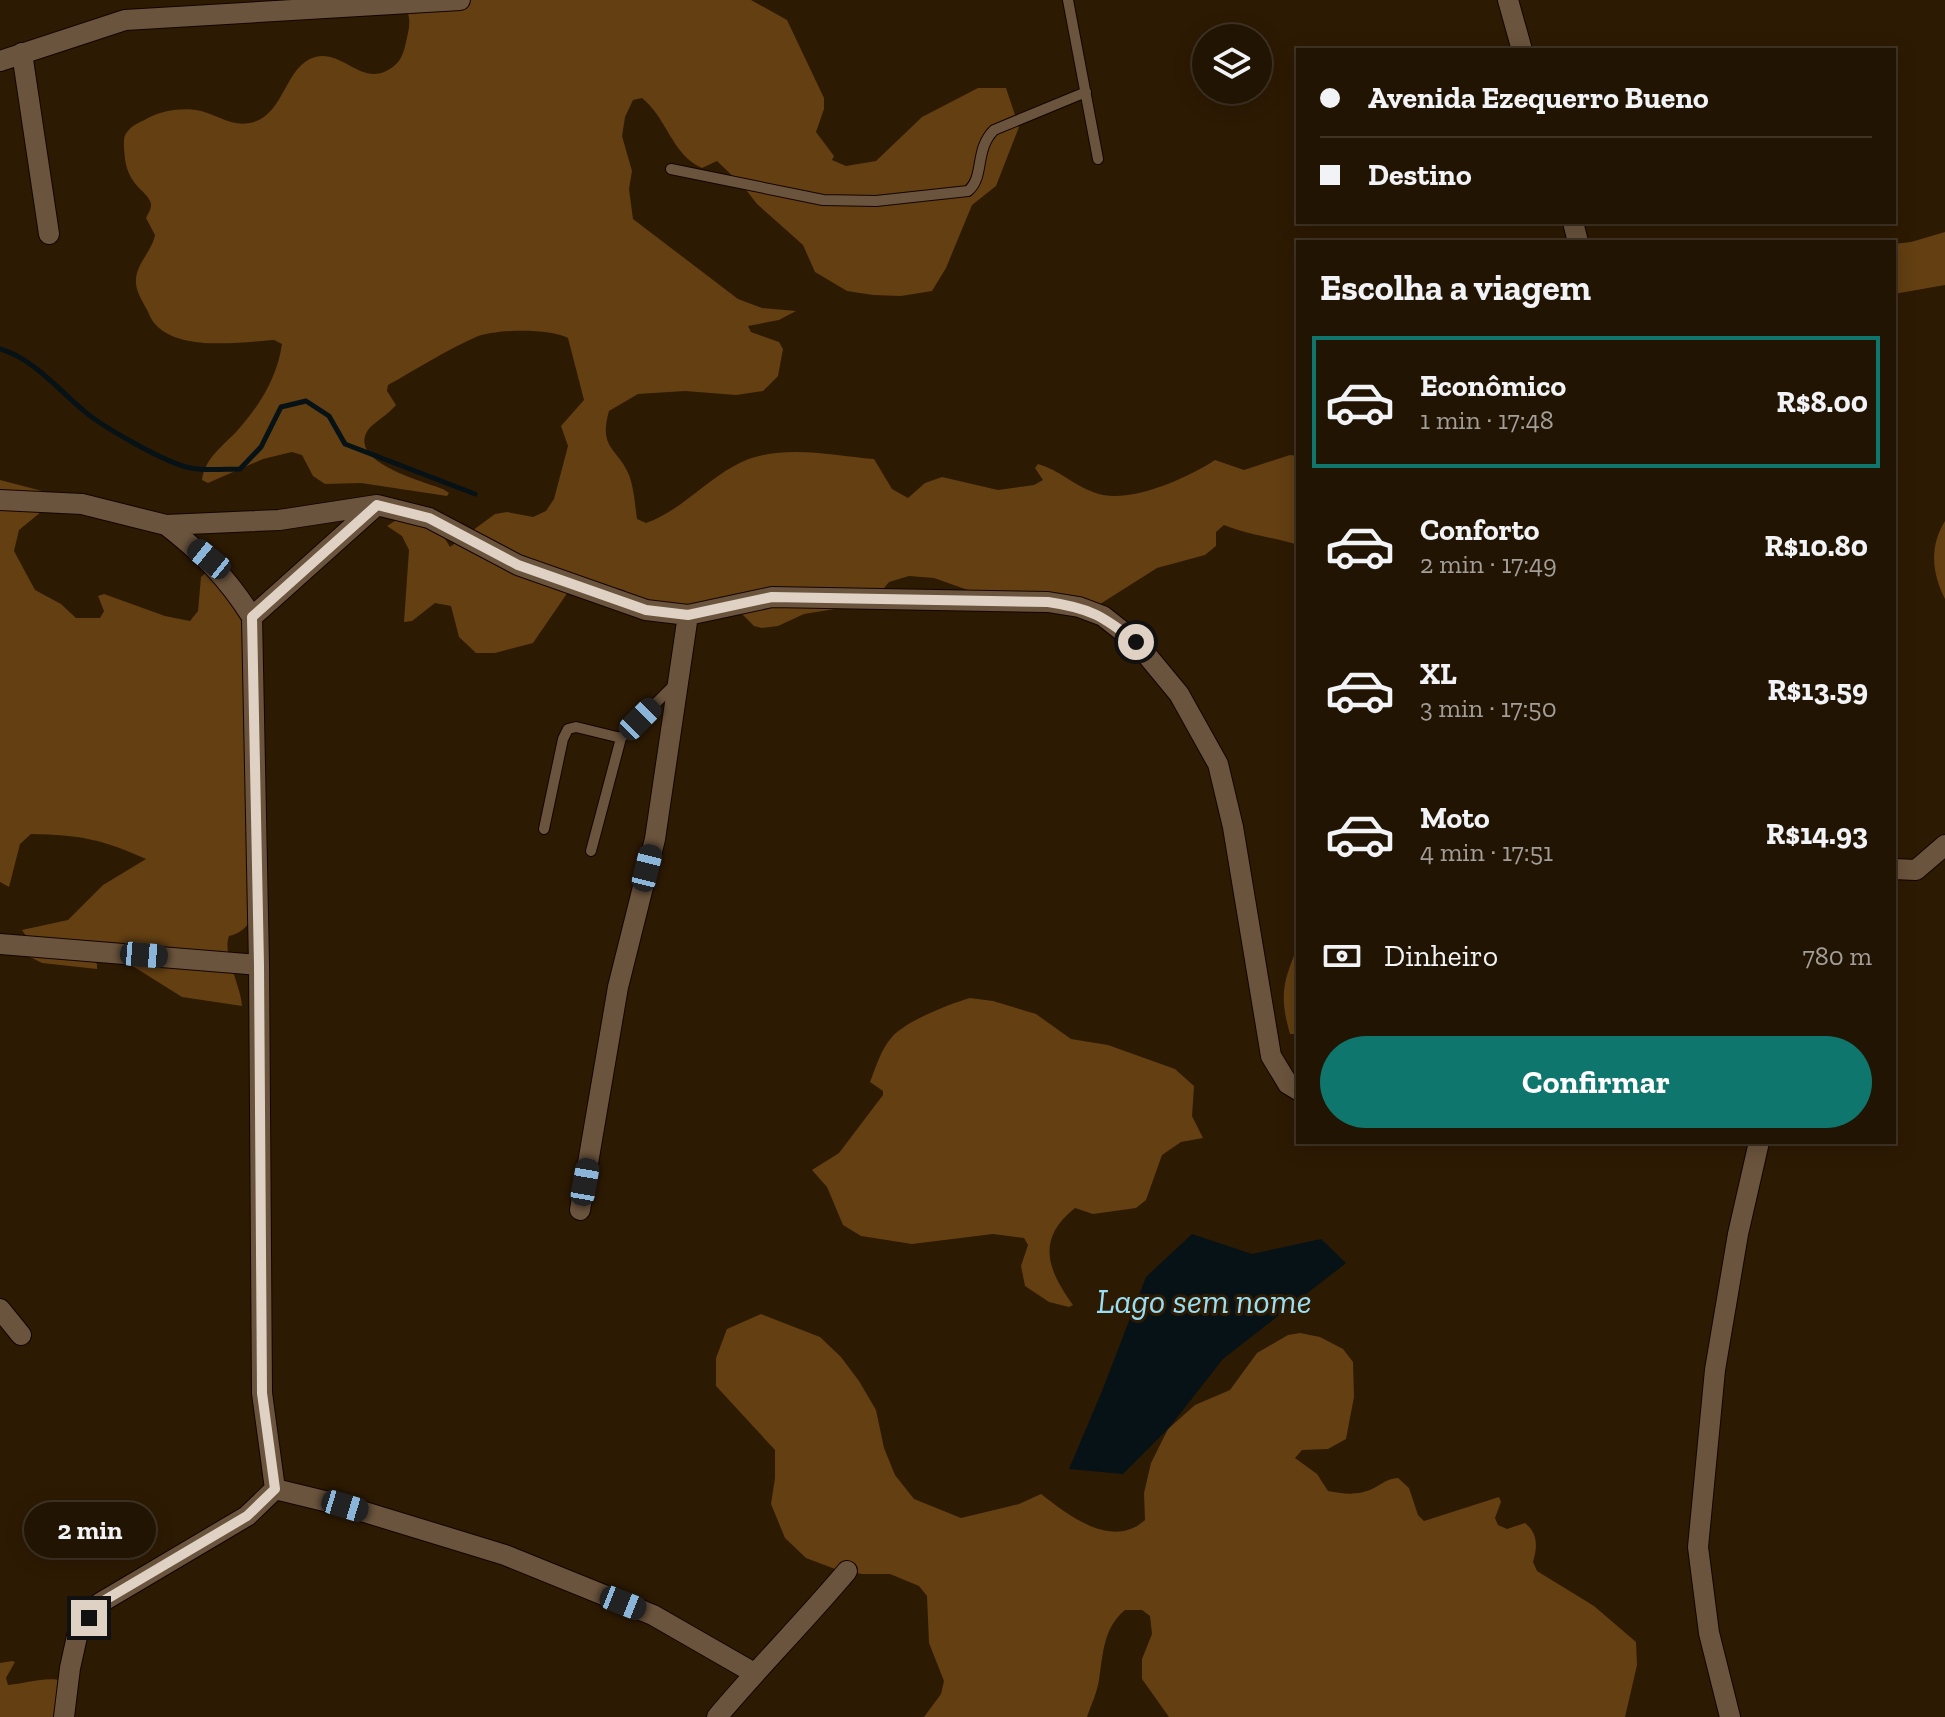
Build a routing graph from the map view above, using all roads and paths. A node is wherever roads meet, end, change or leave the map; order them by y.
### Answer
1 (460, 0) edge
2 (1068, 0) edge
3 (1508, 0) edge
4 (1521, 48) edge
5 (22, 53) junction
6 (0, 61) edge
7 (1086, 92) junction
8 (1098, 159) dead end
9 (671, 169) dead end
10 (49, 234) dead end
11 (0, 500) edge
12 (377, 505) junction
13 (166, 525) junction
14 (688, 615) junction
15 (252, 617) junction
16 (679, 680) junction
17 (621, 738) junction
18 (544, 829) dead end
19 (1945, 845) edge
20 (591, 851) dead end
21 (1896, 869) edge
22 (0, 944) edge
23 (259, 965) junction
24 (1296, 1089) edge
25 (1759, 1144) edge
26 (580, 1210) dead end
27 (0, 1309) edge
28 (21, 1335) dead end
29 (275, 1489) junction
30 (847, 1571) dead end
31 (754, 1673) junction
32 (64, 1717) edge
33 (717, 1717) edge
34 (1730, 1717) edge

1 - 5 street
2 - 7 lane
3 - 4 street
5 - 6 street
5 - 10 street
7 - 8 lane
7 - 9 lane
11 - 13 street
12 - 13 street
12 - 14 street
12 - 15 street
13 - 15 street
14 - 16 street
14 - 24 street
15 - 23 street
16 - 17 lane
16 - 26 street
17 - 18 lane
17 - 20 lane
19 - 21 street
22 - 23 street
23 - 29 street
25 - 34 street
27 - 28 street
29 - 31 street
29 - 32 street
30 - 31 street
31 - 33 street

